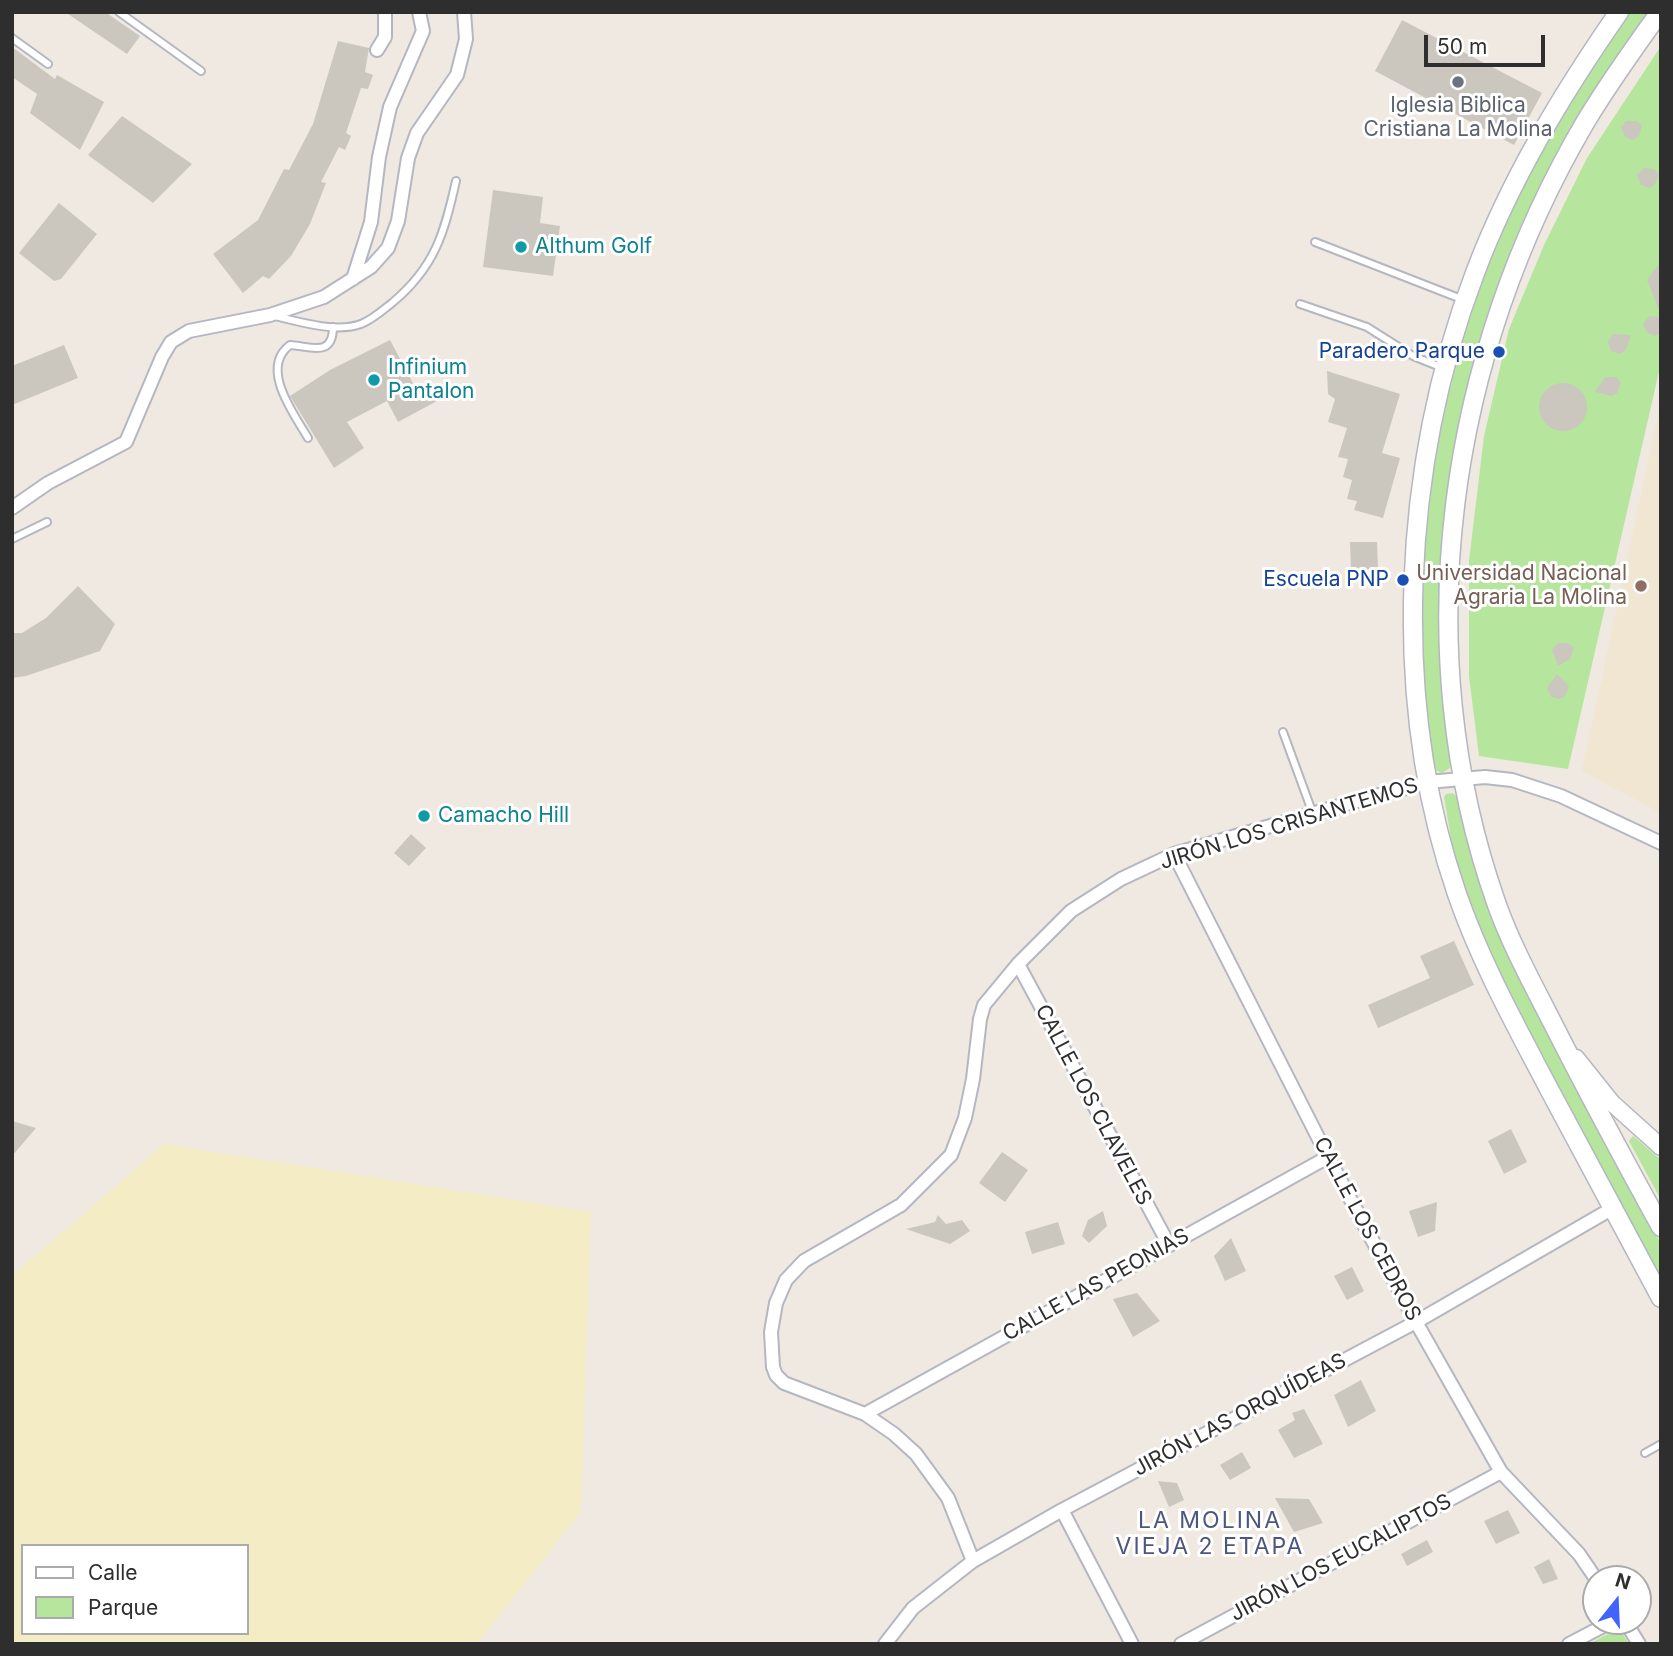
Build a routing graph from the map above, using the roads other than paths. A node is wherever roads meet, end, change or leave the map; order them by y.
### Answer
1 (119, 12) edge
2 (385, 12) edge
3 (419, 12) edge
4 (464, 12) edge
5 (1619, 12) edge
6 (1660, 12) edge
7 (12, 38) edge
8 (377, 50) dead end
9 (48, 64) dead end
10 (201, 71) dead end
11 (456, 181) dead end
12 (1315, 242) dead end
13 (352, 279) junction
14 (1465, 301) junction
15 (1300, 304) dead end
16 (270, 315) junction
17 (333, 327) junction
18 (1445, 369) junction
19 (308, 438) dead end
20 (12, 508) edge
21 (47, 522) dead end
22 (12, 539) edge
23 (1283, 732) dead end
24 (1462, 778) junction
25 (1428, 782) junction
26 (1313, 814) junction
27 (1661, 843) edge
28 (1174, 854) junction
29 (1018, 964) junction
30 (1558, 1034) junction
31 (1661, 1147) edge
32 (1328, 1157) junction
33 (1613, 1208) junction
34 (1661, 1227) edge
35 (1169, 1245) junction
36 (1660, 1292) edge
37 (1416, 1322) junction
38 (865, 1414) junction
39 (1661, 1444) edge
40 (1645, 1453) dead end
41 (1501, 1472) junction
42 (1062, 1510) junction
43 (974, 1561) junction
44 (1586, 1565) edge
45 (1586, 1635) edge
46 (884, 1644) edge
47 (1132, 1644) edge
48 (1181, 1644) edge
49 (1569, 1644) edge

1 - 10 lane
2 - 8 street
3 - 13 street
4 - 13 street
5 - 14 main road
6 - 24 main road
7 - 9 lane
11 - 17 lane
12 - 14 lane
13 - 16 street
14 - 18 main road
15 - 18 lane
16 - 17 lane
16 - 20 street
17 - 19 lane
18 - 25 main road
21 - 22 lane
23 - 26 lane
24 - 25 street, JIRÓN LOS CRISANTEMOS
24 - 27 street, JIRÓN LOS CRISANTEMOS
24 - 30 main road
25 - 26 street, JIRÓN LOS CRISANTEMOS
25 - 33 main road
26 - 28 street, JIRÓN LOS CRISANTEMOS
28 - 29 street, JIRÓN LOS CRISANTEMOS
28 - 32 street, CALLE LOS CEDROS
29 - 35 street, CALLE LOS CLAVELES
29 - 38 street, JIRÓN LOS CRISANTEMOS
30 - 31 street
30 - 34 main road
32 - 35 street, CALLE LAS PEONIAS
32 - 37 street, CALLE LOS CEDROS
33 - 36 main road
33 - 37 street, JIRÓN LAS ORQUÍDEAS
35 - 38 street, CALLE LAS PEONIAS
37 - 41 street, CALLE LOS CEDROS
37 - 42 street, JIRÓN LAS ORQUÍDEAS
38 - 43 street, JIRÓN LOS CRISANTEMOS
39 - 40 lane
41 - 44 street, CALLE LOS CEDROS
41 - 48 street, JIRÓN LOS EUCALIPTOS
42 - 43 street, JIRÓN LAS ORQUÍDEAS
42 - 47 street
43 - 46 street, JIRÓN LAS ORQUÍDEAS
45 - 49 street

